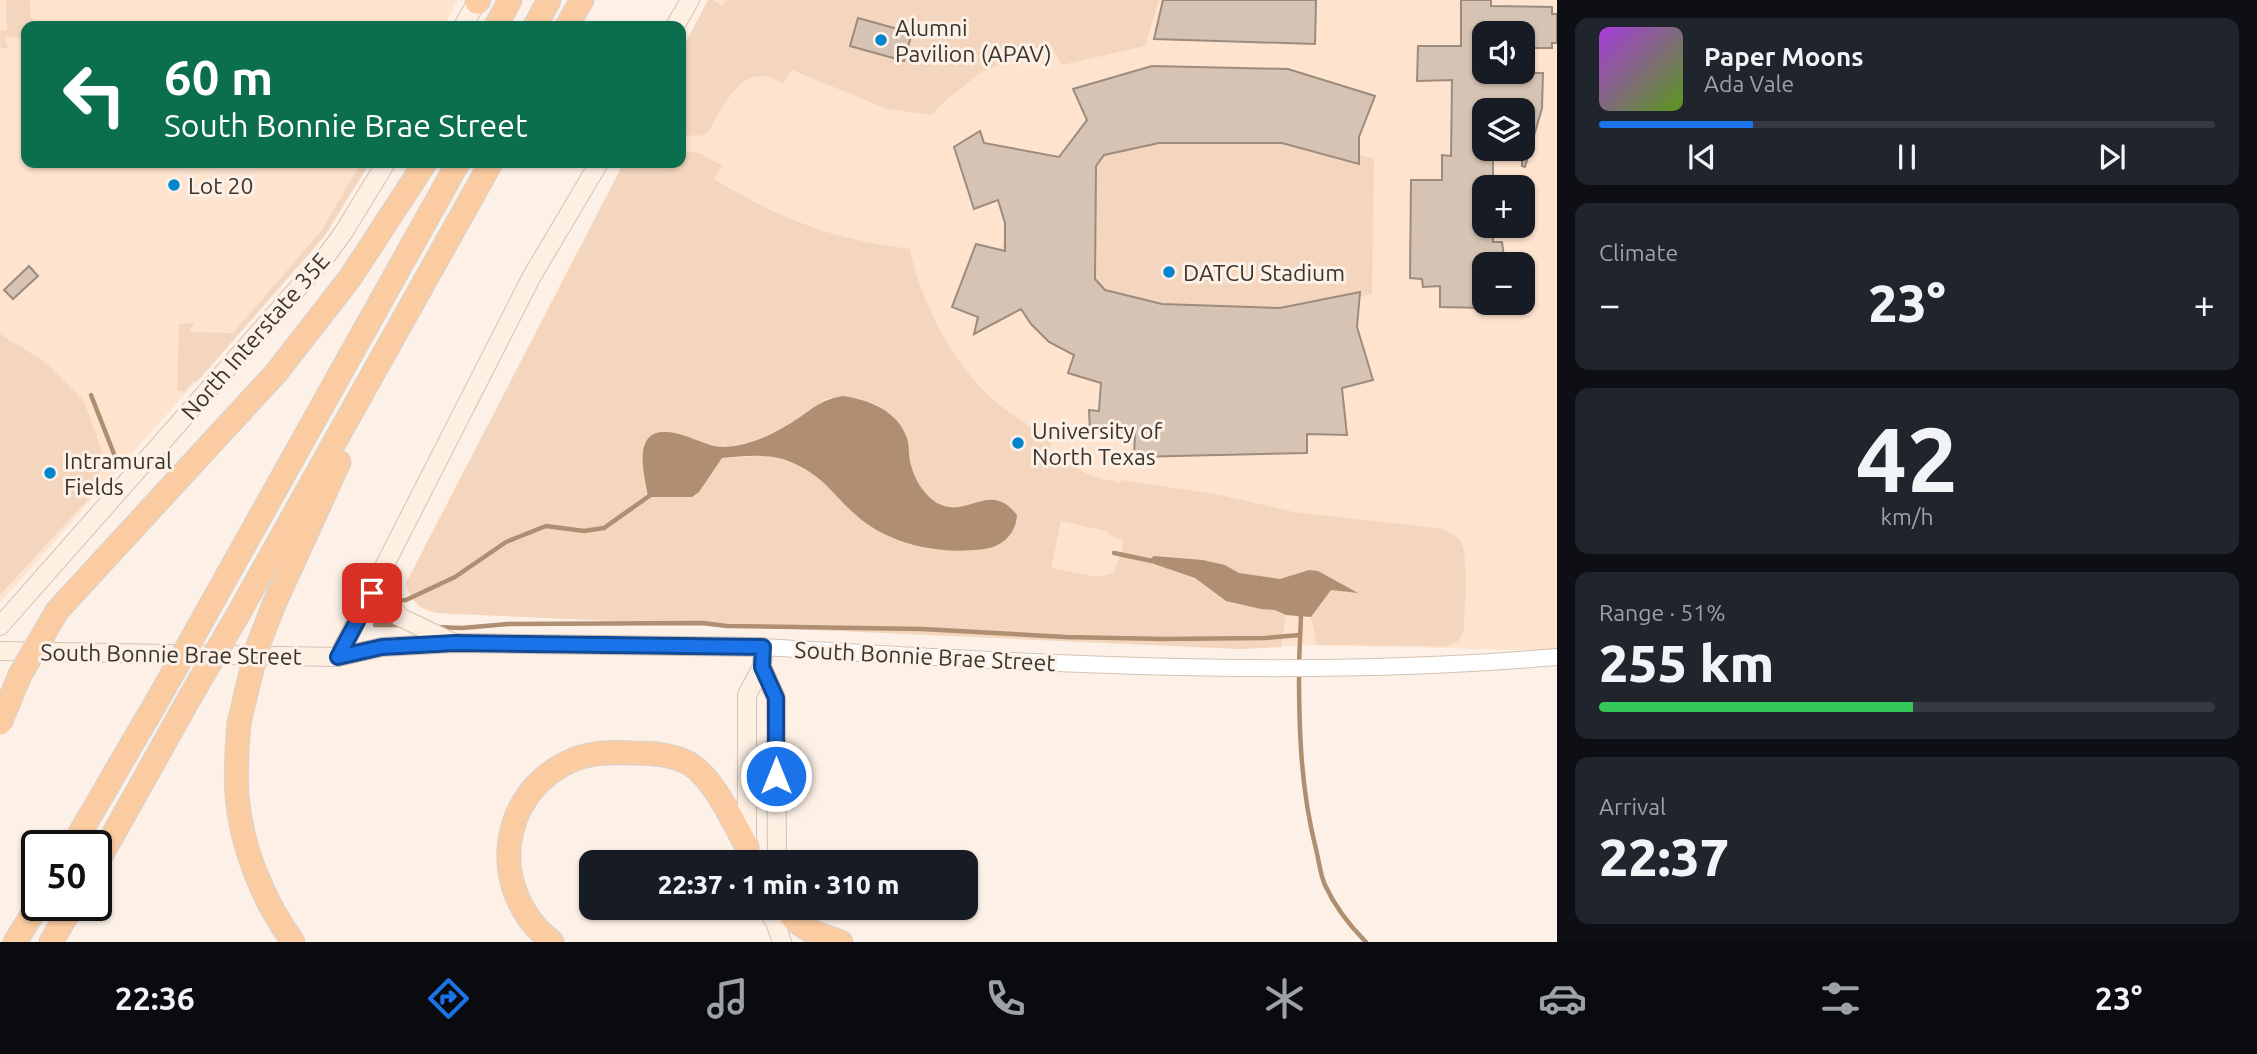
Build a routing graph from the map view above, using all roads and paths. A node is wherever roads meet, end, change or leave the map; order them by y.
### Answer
1 (510, 0) edge
2 (550, 0) edge
3 (582, 0) edge
4 (690, 0) edge
5 (478, 1) edge
6 (466, 21) edge
7 (499, 21) edge
8 (538, 21) edge
9 (570, 21) edge
10 (678, 21) edge
11 (383, 168) edge
12 (422, 168) edge
13 (455, 168) edge
14 (488, 168) edge
15 (596, 168) edge
16 (404, 258) junction
17 (429, 273) junction
18 (374, 300) dead end
19 (383, 572) junction
20 (0, 625) edge
21 (455, 643) junction
22 (763, 647) junction
23 (0, 651) edge
24 (338, 657) junction
25 (1557, 657) edge
26 (762, 667) junction
27 (0, 723) edge
28 (82, 830) edge
29 (112, 836) edge
30 (746, 850) edge
31 (748, 850) edge
32 (777, 850) edge
33 (777, 920) edge
34 (794, 920) edge
35 (28, 921) edge
36 (63, 921) edge
37 (15, 942) edge
38 (51, 942) edge
39 (293, 942) edge
40 (552, 942) edge
41 (782, 942) edge
42 (841, 942) edge

1 - 7 highway
2 - 8 highway
3 - 9 highway
4 - 10 main road
5 - 6 main road
11 - 20 main road, North Interstate 35E
12 - 27 highway, bridge
13 - 16 highway
14 - 17 highway
15 - 19 main road
16 - 18 highway
16 - 28 highway, bridge
17 - 29 highway, bridge
17 - 39 highway, bridge
19 - 21 main road
19 - 24 main road
21 - 22 main road, South Bonnie Brae Street
21 - 24 main road, South Bonnie Brae Street
22 - 25 street, South Bonnie Brae Street
22 - 26 main road
23 - 24 main road, South Bonnie Brae Street
26 - 31 main road
26 - 32 main road
30 - 40 highway
33 - 41 main road
34 - 42 highway
35 - 37 highway
36 - 38 highway

